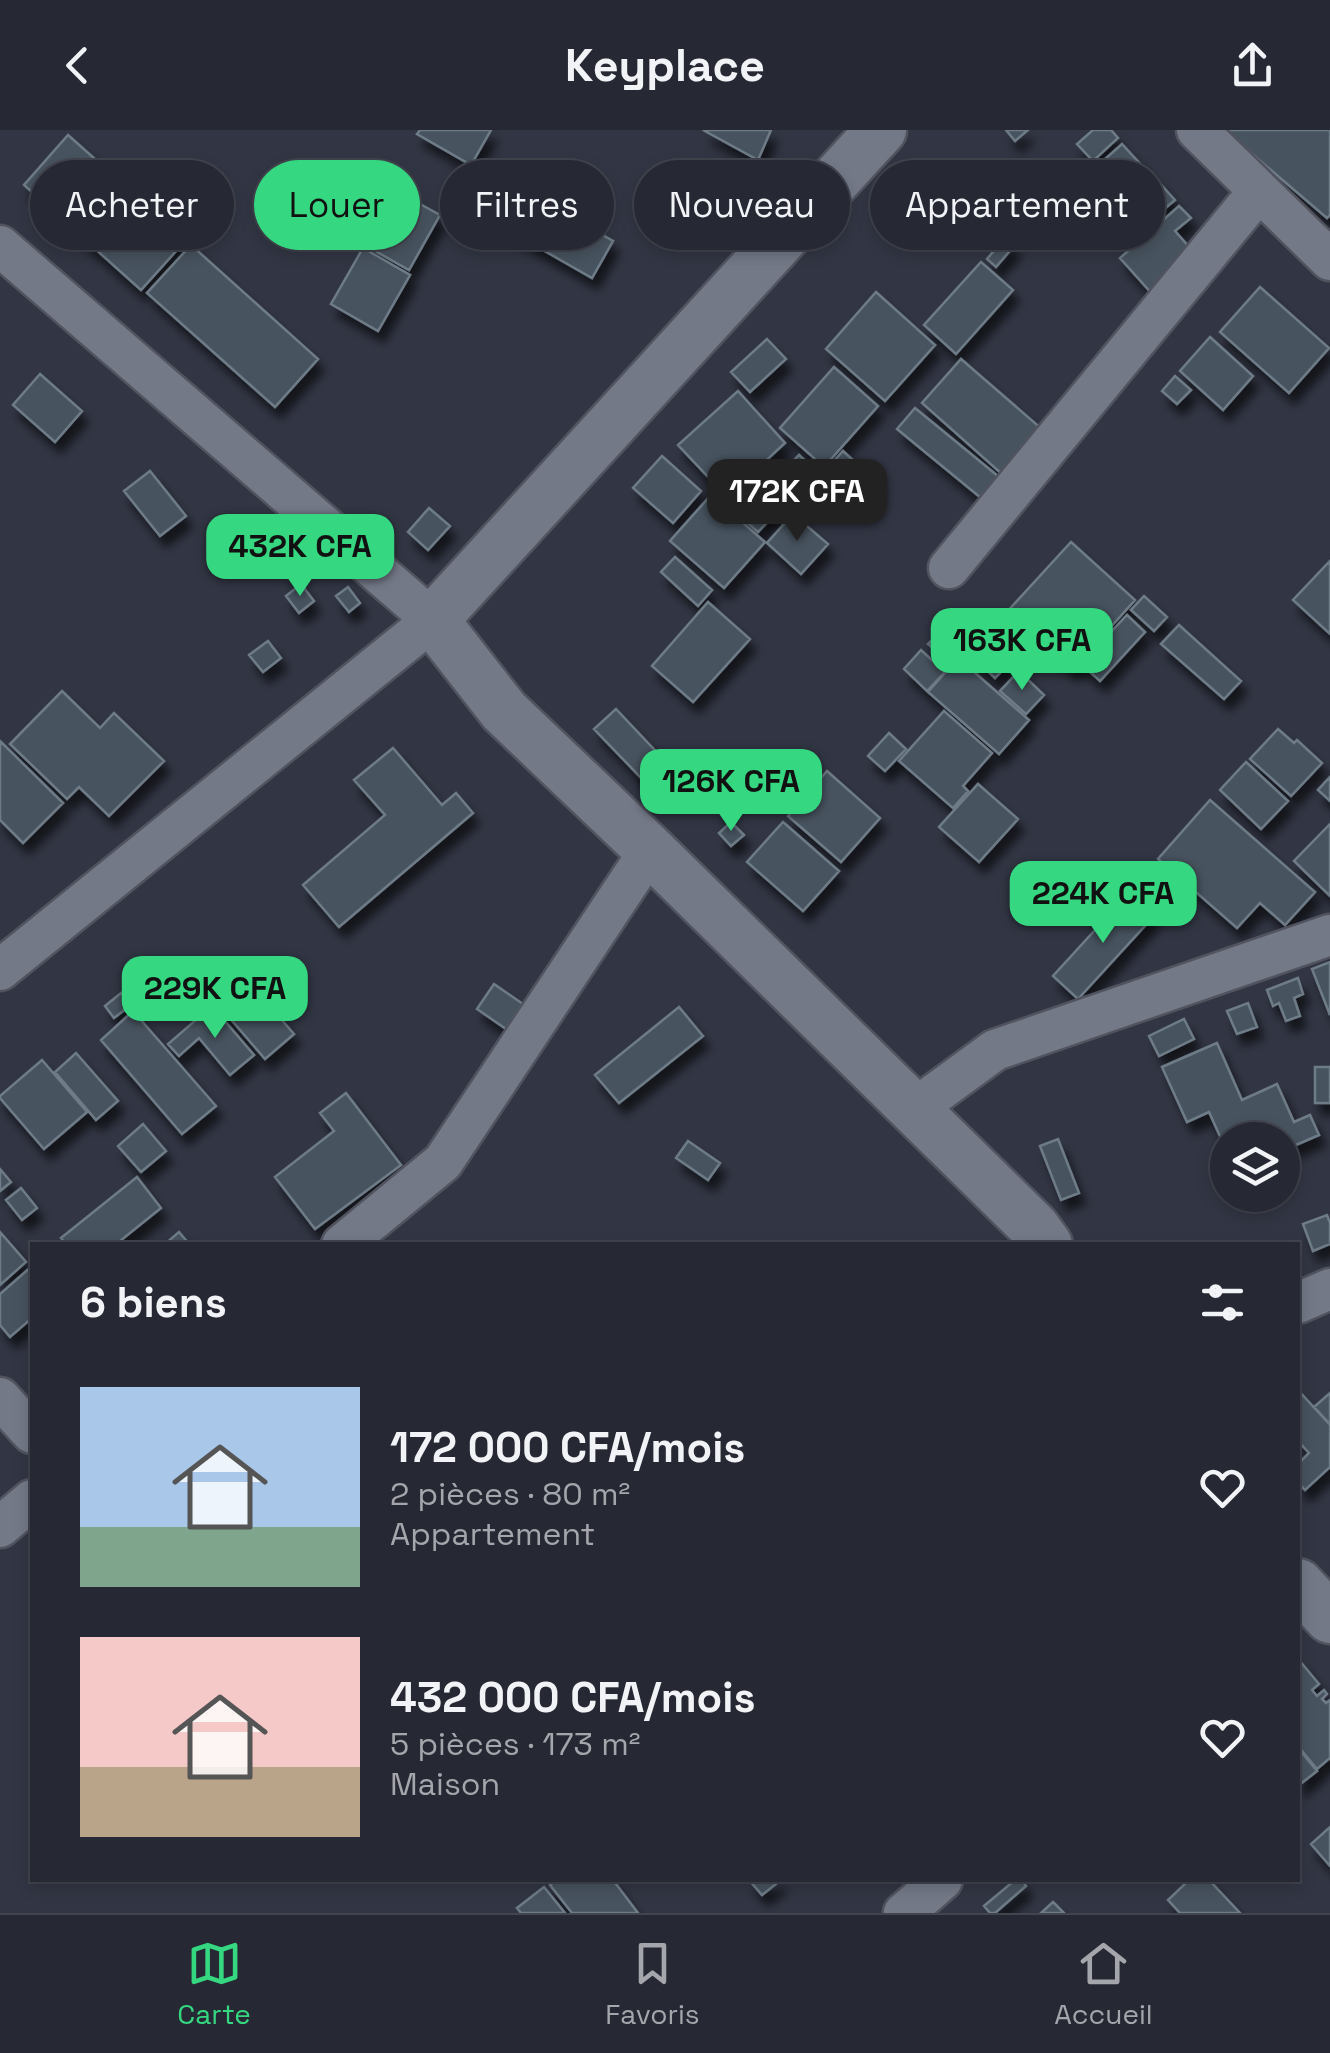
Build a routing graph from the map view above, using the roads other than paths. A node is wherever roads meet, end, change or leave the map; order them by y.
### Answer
1 (881, 130) edge
2 (1196, 130) edge
3 (1258, 191) junction
4 (0, 246) edge
5 (1330, 260) edge
6 (948, 568) dead end
7 (433, 620) junction
8 (650, 850) junction
9 (1330, 935) edge
10 (0, 970) edge
11 (913, 1110) junction
12 (346, 1242) edge
13 (1045, 1242) edge
14 (1330, 1289) edge
15 (1300, 1302) edge
16 (0, 1398) edge
17 (30, 1431) edge
18 (30, 1502) edge
19 (0, 1527) edge
20 (1300, 1586) edge
21 (1330, 1618) edge
22 (940, 1882) edge
23 (904, 1913) edge

1 - 7 street
2 - 3 street
3 - 5 street
3 - 6 street
4 - 7 street
7 - 8 street
7 - 10 street
8 - 11 street
8 - 12 street
9 - 11 street
11 - 13 street
14 - 15 street
16 - 17 street
18 - 19 street
20 - 21 street
22 - 23 street

